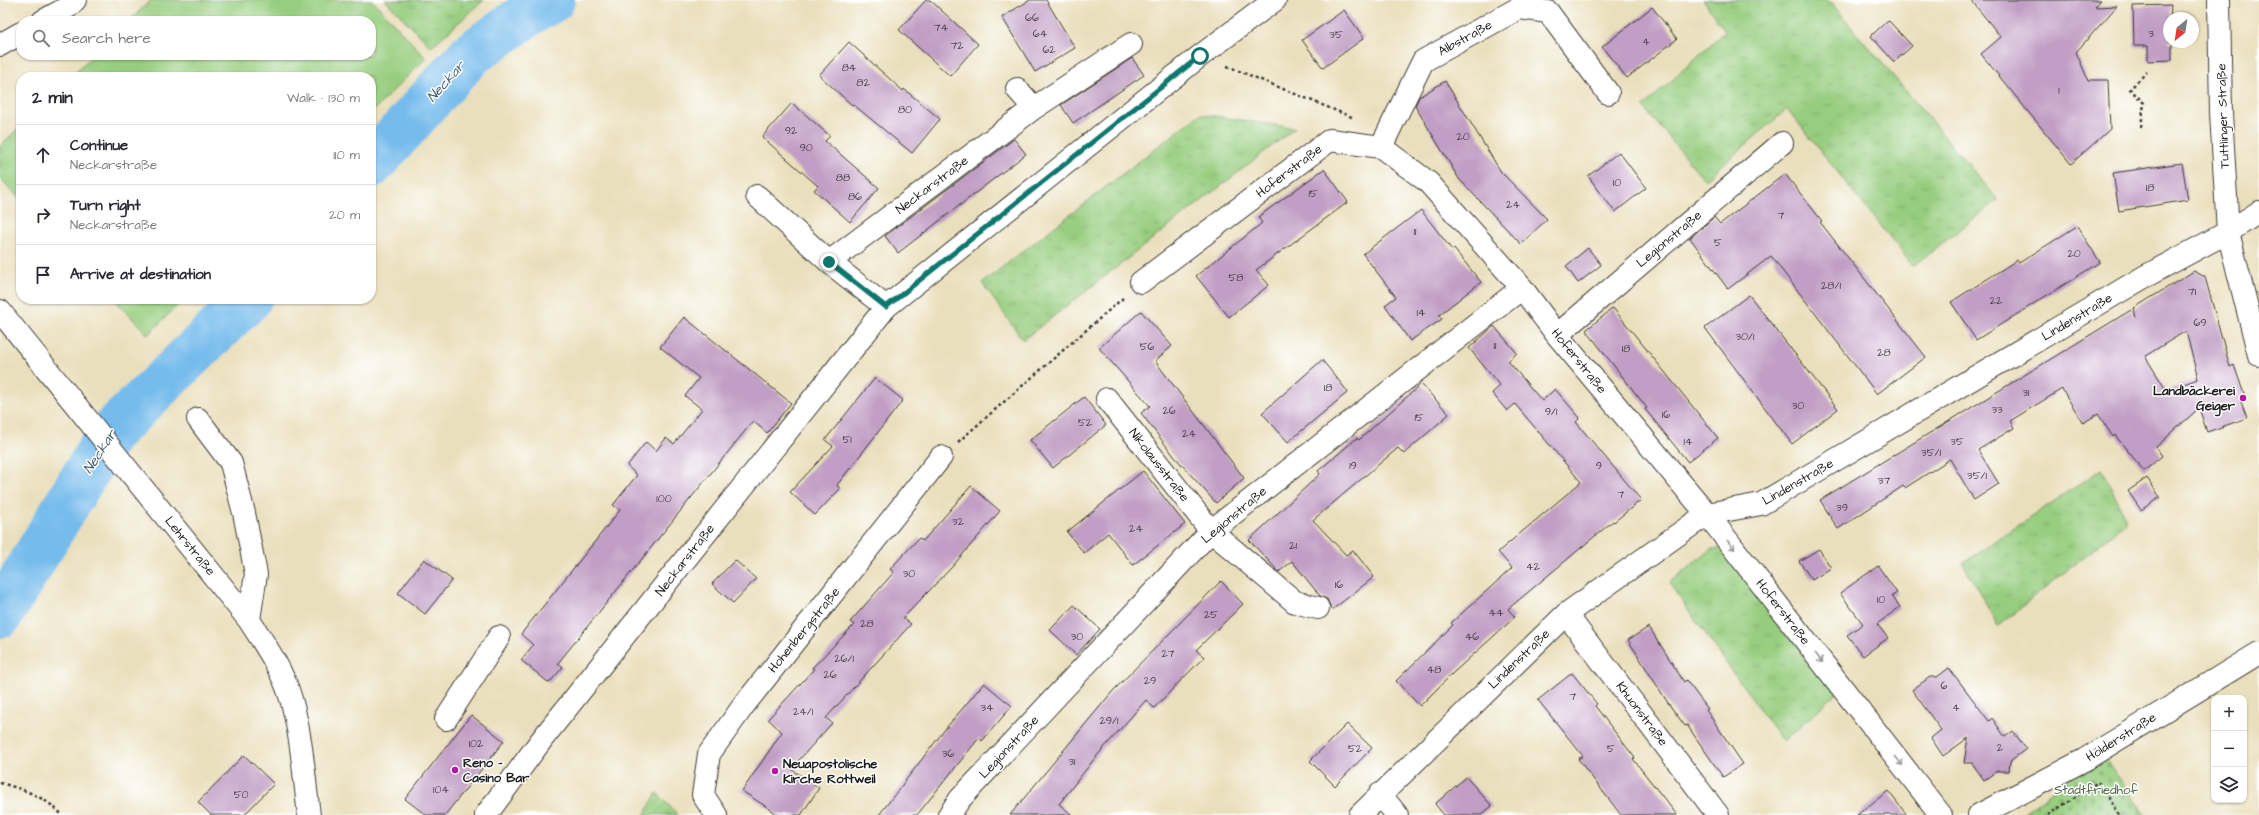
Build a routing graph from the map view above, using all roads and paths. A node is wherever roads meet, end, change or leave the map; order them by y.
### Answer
1 (75, 0) edge
2 (1275, 0) edge
3 (2219, 0) edge
4 (52, 16) edge
5 (16, 36) edge
6 (1131, 44) dead end
7 (0, 45) edge
8 (1200, 56) junction
9 (2147, 72) dead end
10 (1018, 90) dead end
11 (1608, 93) dead end
12 (1034, 108) junction
13 (2141, 127) dead end
14 (1782, 142) dead end
15 (1381, 147) junction
16 (757, 196) dead end
17 (2259, 212) edge
18 (2228, 232) junction
19 (829, 262) junction
20 (1141, 282) joint
21 (1522, 288) junction
22 (886, 307) junction
23 (0, 311) edge
24 (1556, 335) junction
25 (2259, 355) edge
26 (1107, 399) dead end
27 (198, 419) dead end
28 (942, 457) joint
29 (1707, 514) junction
30 (1211, 531) junction
31 (1318, 608) dead end
32 (1566, 614) junction
33 (250, 620) junction
34 (498, 637) dead end
35 (2259, 653) edge
36 (446, 719) dead end
37 (0, 783) edge
38 (1380, 794) junction
39 (62, 815) edge
40 (309, 815) edge
41 (486, 815) edge
42 (716, 815) edge
43 (949, 815) edge
44 (1360, 815) edge
45 (1397, 815) edge
46 (1718, 815) edge
47 (1941, 815) edge
48 (1979, 815) edge
49 (2048, 815) edge
50 (2120, 815) edge

1 - 4 street
2 - 8 street, Neckarstraße
3 - 18 street, Tuttlinger Straße
5 - 7 street
6 - 12 street, Neckarstraße
8 - 15 path
8 - 22 street, Neckarstraße
9 - 13 path
10 - 12 street
11 - 15 street, Albstraße
12 - 19 street, Neckarstraße
14 - 24 street, Legionstraße
15 - 20 street, Hoferstraße
15 - 21 street, Hoferstraße
16 - 19 street
17 - 18 street, Lindenstraße
18 - 25 street, Tuttlinger Straße
18 - 29 street, Lindenstraße
19 - 22 street
20 - 28 path
21 - 24 street, Hoferstraße
21 - 30 street, Legionstraße
22 - 41 street, Neckarstraße
23 - 33 street, Lehrstraße
24 - 29 street, Hoferstraße
26 - 30 street, Nikolausstraße
27 - 33 street
28 - 42 street, Hohenbergstraße
29 - 32 street, Lindenstraße
29 -> 47 street, Hoferstraße
30 - 31 street, Nikolausstraße
30 - 43 street, Legionstraße
32 - 38 street, Lindenstraße
32 - 46 street, Khuonstraße
33 - 40 street, Lehrstraße
34 - 36 street
35 - 48 street, Hölderstraße
37 - 39 path
38 - 44 street, Lindenstraße
38 - 45 street
49 - 50 path

